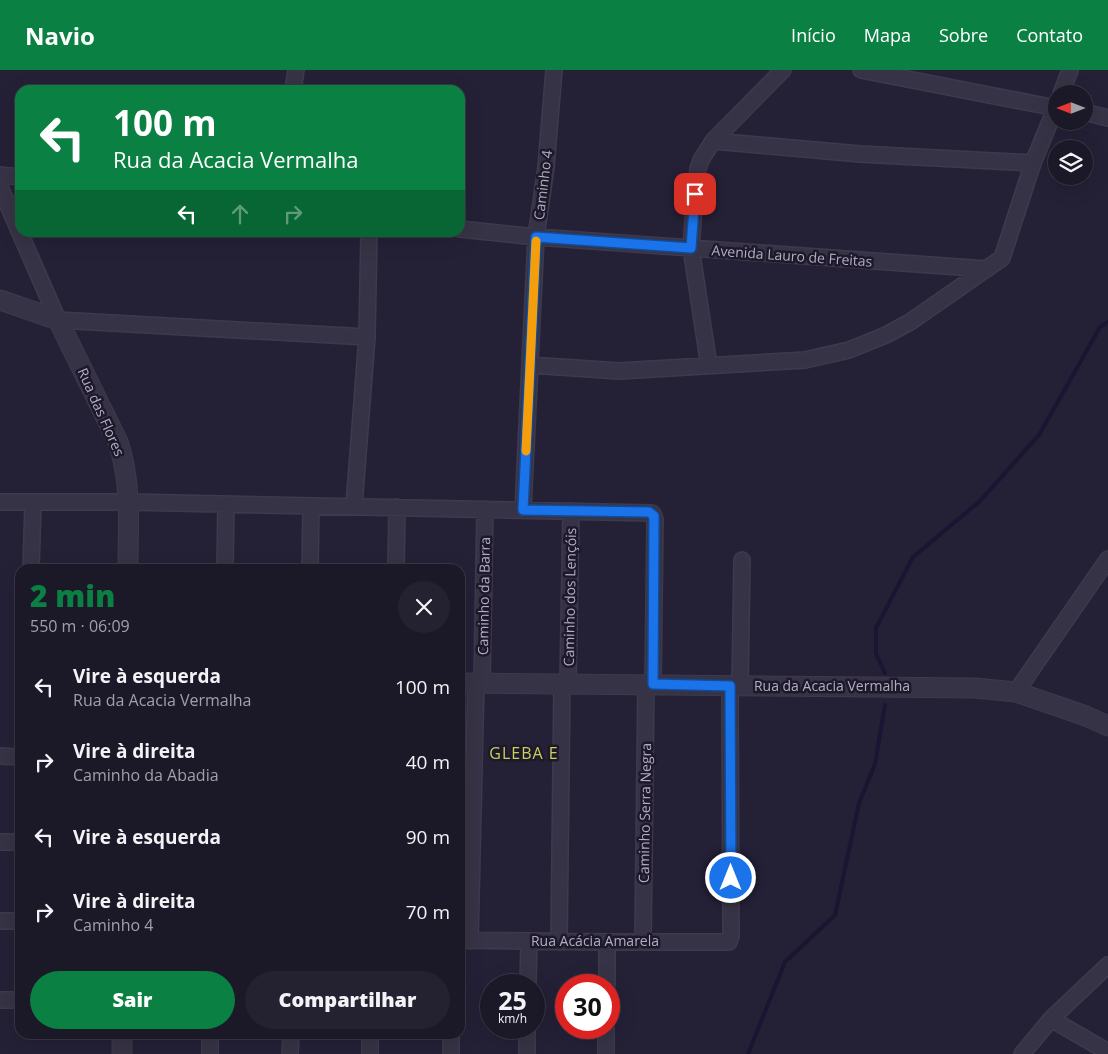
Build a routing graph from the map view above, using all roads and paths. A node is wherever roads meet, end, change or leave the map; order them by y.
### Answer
1 (296, 70) edge
2 (554, 70) edge
3 (783, 70) edge
4 (861, 70) edge
5 (1070, 70) edge
6 (294, 85) edge
7 (1064, 85) edge
8 (1048, 106) edge
9 (1093, 114) edge
10 (1108, 118) edge
11 (1048, 127) edge
12 (713, 141) junction
13 (1033, 163) junction
14 (0, 175) edge
15 (15, 176) edge
16 (0, 187) edge
17 (15, 221) edge
18 (465, 230) edge
19 (22, 237) edge
20 (369, 237) edge
21 (536, 237) junction
22 (691, 248) junction
23 (987, 269) junction
24 (0, 300) edge
25 (58, 320) junction
26 (367, 338) junction
27 (530, 366) junction
28 (709, 366) junction
29 (0, 502) edge
30 (33, 502) junction
31 (128, 502) junction
32 (226, 504) junction
33 (311, 506) junction
34 (354, 506) junction
35 (397, 507) junction
36 (485, 509) junction
37 (523, 510) junction
38 (571, 511) junction
39 (1108, 559) edge
40 (742, 560) dead end
41 (31, 564) edge
42 (128, 564) edge
43 (225, 564) edge
44 (310, 564) edge
45 (396, 564) edge
46 (473, 683) edge
47 (565, 683) junction
48 (650, 684) junction
49 (735, 686) junction
50 (1016, 692) junction
51 (1108, 726) edge
52 (0, 756) edge
53 (15, 757) edge
54 (0, 842) edge
55 (15, 842) edge
56 (0, 921) edge
57 (15, 922) edge
58 (465, 941) edge
59 (529, 941) junction
60 (643, 941) junction
61 (559, 942) junction
62 (607, 942) junction
63 (1108, 965) edge
64 (528, 974) edge
65 (607, 974) edge
66 (0, 1000) edge
67 (15, 1000) edge
68 (1051, 1018) junction
69 (122, 1039) edge
70 (210, 1039) edge
71 (291, 1039) edge
72 (370, 1039) edge
73 (451, 1039) edge
74 (527, 1039) edge
75 (606, 1039) edge
76 (1108, 1052) edge
77 (122, 1054) edge
78 (210, 1054) edge
79 (290, 1054) edge
80 (370, 1054) edge
81 (450, 1054) edge
82 (527, 1054) edge
83 (606, 1054) edge
84 (1022, 1054) edge

1 - 6 street
2 - 21 street, Caminho 4
3 - 12 street
4 - 8 street
5 - 7 street
9 - 10 street
11 - 13 street
12 - 13 street
12 - 22 street
13 - 23 street
14 - 15 street
16 - 17 street
18 - 21 street, Avenida Lauro de Freitas
19 - 25 street
20 - 26 street
21 - 22 street, Avenida Lauro de Freitas
21 - 27 street, Caminho 4
22 - 23 street, Avenida Lauro de Freitas
22 - 28 street
23 - 28 street
24 - 25 street
25 - 26 street
25 - 31 street, Rua das Flores
26 - 34 street
27 - 28 street
27 - 37 street, Caminho 4
29 - 30 street
30 - 31 street
30 - 41 street
31 - 32 street
31 - 42 street, Rua das Flores
32 - 33 street
32 - 43 street
33 - 34 street
33 - 44 street
34 - 35 street
35 - 36 street
35 - 45 street
36 - 37 street
36 - 46 street, Caminho da Barra
37 - 38 street
38 - 47 street, Caminho dos Lençóis
38 - 48 street, Caminho Serra Negra
39 - 50 street
40 - 49 street
46 - 47 street, Rua da Acacia Vermalha
46 - 58 street, Caminho da Barra
47 - 48 street, Rua da Acacia Vermalha
47 - 61 street, Caminho dos Lençóis
48 - 49 street, Rua da Acacia Vermalha
48 - 60 street, Caminho Serra Negra
49 - 50 street, Rua da Acacia Vermalha
49 - 60 street, Rua Acácia Amarela
50 - 51 street, Rua da Acacia Vermalha
52 - 53 street
54 - 55 street
56 - 57 street
58 - 59 street, Rua Acácia Amarela
59 - 61 street, Rua Acácia Amarela
59 - 64 street
60 - 62 street, Rua Acácia Amarela
61 - 62 street, Rua Acácia Amarela
62 - 65 street
63 - 68 street
66 - 67 street
68 - 76 street
68 - 84 street
69 - 77 street
70 - 78 street
71 - 79 street
72 - 80 street
73 - 81 street
74 - 82 street
75 - 83 street

